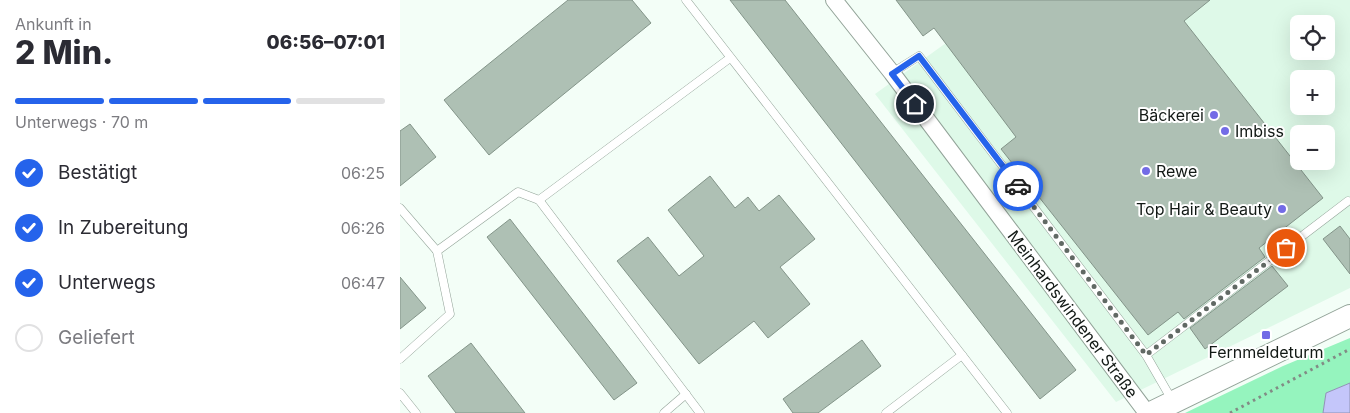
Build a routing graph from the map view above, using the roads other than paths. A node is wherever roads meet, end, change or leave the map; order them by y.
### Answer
1 (686, 0) edge
2 (834, 0) edge
3 (730, 58) junction
4 (892, 74) junction
5 (539, 200) junction
6 (1348, 201) dead end
7 (400, 208) edge
8 (437, 251) junction
9 (1350, 316) edge
10 (962, 355) junction
11 (1146, 355) junction
12 (400, 360) edge
13 (400, 393) edge
14 (686, 394) junction
15 (1173, 401) junction
16 (416, 413) edge
17 (664, 413) edge
18 (700, 413) edge
19 (886, 413) edge
20 (1007, 413) edge
21 (1149, 413) edge

1 - 3 lane
2 - 4 street, Meinhardswindener Straße
3 - 5 lane
3 - 10 lane
4 - 11 lane
4 - 21 street, Meinhardswindener Straße
5 - 8 lane
5 - 14 lane
6 - 11 lane
7 - 8 lane
8 - 12 lane
9 - 15 street, Meinhardswindener Straße
10 - 19 lane
10 - 20 lane
11 - 15 lane
13 - 16 lane
14 - 17 lane
14 - 18 lane
15 - 21 street, Meinhardswindener Straße

